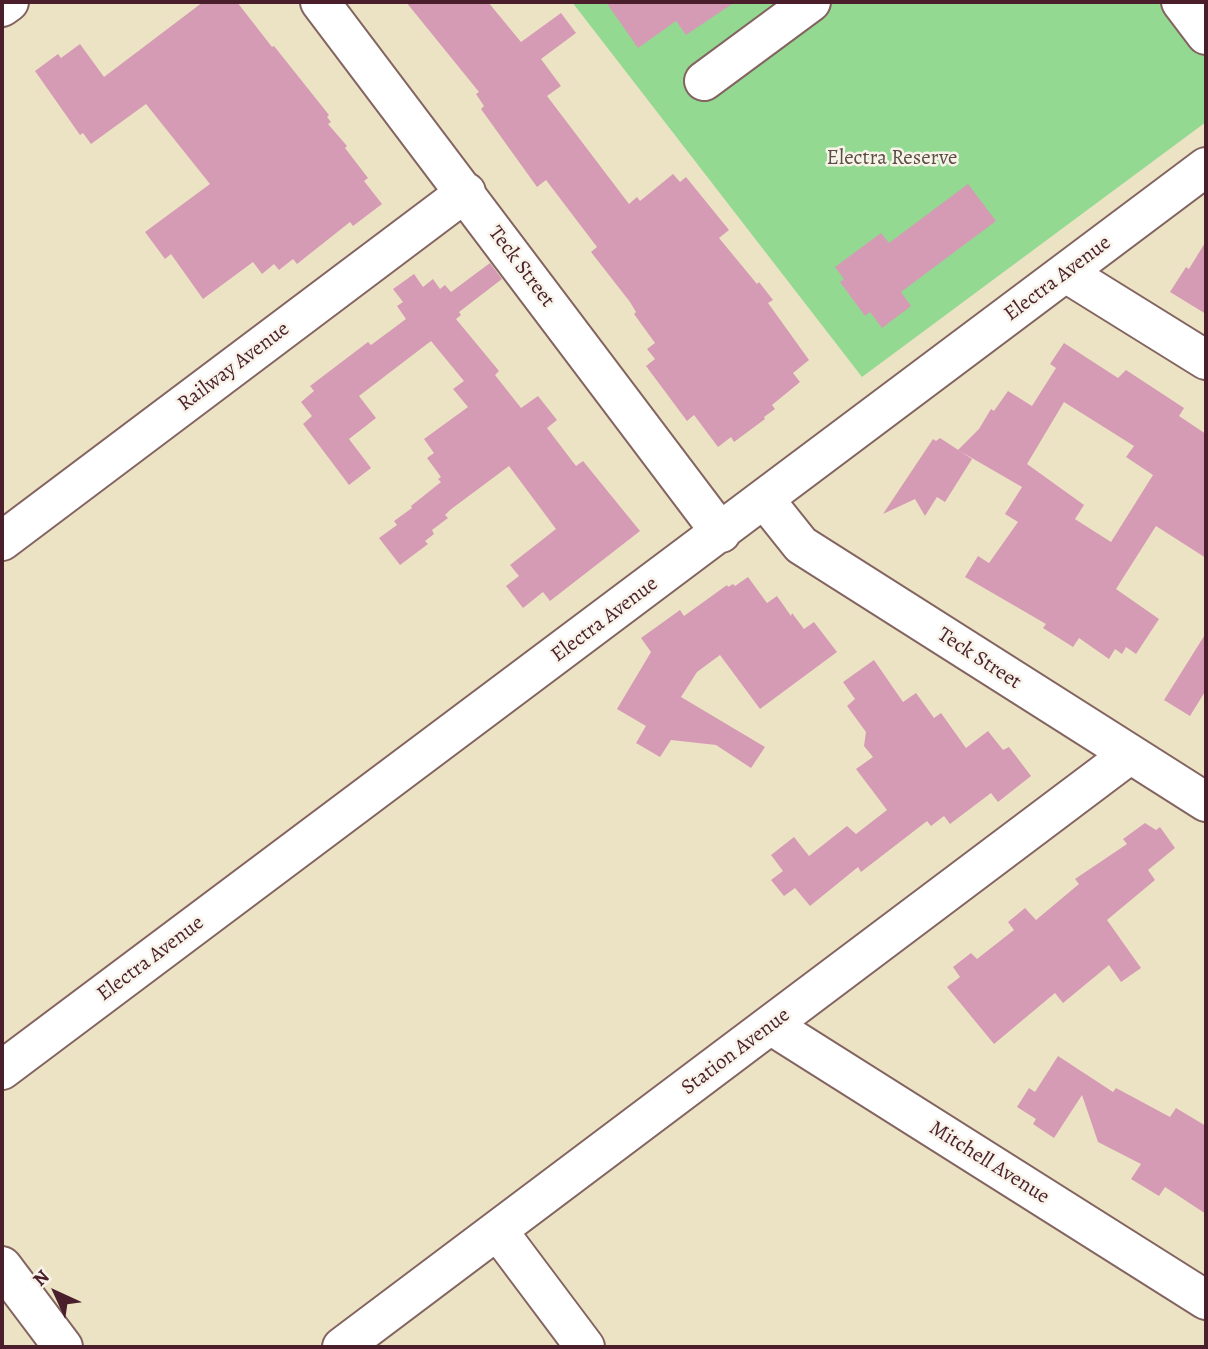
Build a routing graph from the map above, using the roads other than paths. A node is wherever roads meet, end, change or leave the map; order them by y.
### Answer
1 (9, 2) edge
2 (320, 2) edge
3 (811, 2) edge
4 (1181, 2) edge
5 (2, 7) edge
6 (1206, 35) edge
7 (704, 81) dead end
8 (1206, 167) edge
9 (466, 192) junction
10 (1066, 273) junction
11 (1206, 360) edge
12 (765, 500) junction
13 (721, 533) junction
14 (2, 541) edge
15 (1129, 755) junction
16 (1206, 802) edge
17 (772, 1026) junction
18 (2, 1070) edge
19 (498, 1231) junction
20 (2, 1266) edge
21 (1206, 1300) edge
22 (63, 1347) edge
23 (342, 1347) edge
24 (585, 1347) edge

1 - 5 street
2 - 9 street, Teck Street
3 - 7 street
4 - 6 street
8 - 10 street, Electra Avenue
9 - 13 street, Teck Street
9 - 14 street, Railway Avenue
10 - 11 street
10 - 12 street, Electra Avenue
12 - 13 street, Electra Avenue
12 - 15 street, Teck Street
13 - 18 street, Electra Avenue
15 - 16 street, Teck Street
15 - 17 street, Station Avenue
17 - 19 street, Station Avenue
17 - 21 street, Mitchell Avenue
19 - 23 street, Station Avenue
19 - 24 street
20 - 22 street

